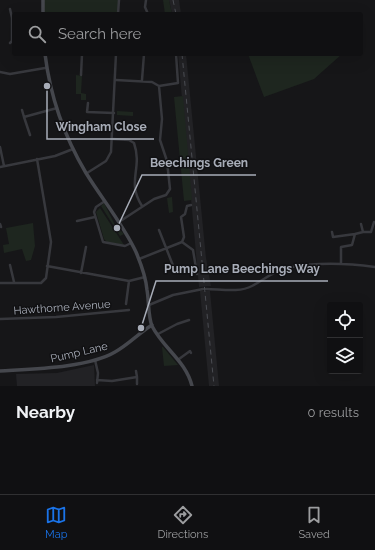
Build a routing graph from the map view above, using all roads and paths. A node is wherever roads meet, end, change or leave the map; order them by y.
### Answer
1 (43, 0) edge
2 (119, 0) edge
3 (146, 0) edge
4 (10, 9) dead end
5 (43, 12) edge
6 (118, 12) edge
7 (147, 12) edge
8 (12, 15) edge
9 (45, 56) edge
10 (82, 56) edge
11 (116, 56) edge
12 (144, 56) edge
13 (176, 56) edge
14 (45, 68) junction
15 (0, 72) edge
16 (81, 76) dead end
17 (116, 80) junction
18 (142, 80) junction
19 (159, 86) junction
20 (88, 103) dead end
21 (57, 108) junction
22 (22, 110) dead end
23 (87, 112) junction
24 (114, 113) junction
25 (87, 116) dead end
26 (24, 118) junction
27 (30, 135) dead end
28 (112, 139) junction
29 (0, 147) edge
30 (73, 149) junction
31 (37, 160) junction
32 (4, 166) junction
33 (0, 167) edge
34 (87, 173) junction
35 (105, 201) junction
36 (191, 205) dead end
37 (142, 206) junction
38 (96, 217) junction
39 (77, 221) dead end
40 (118, 222) junction
41 (374, 222) edge
42 (0, 224) edge
43 (361, 224) dead end
44 (1, 228) edge
45 (159, 230) dead end
46 (332, 232) dead end
47 (363, 232) junction
48 (355, 234) junction
49 (182, 242) junction
50 (131, 243) junction
51 (86, 247) dead end
52 (166, 249) junction
53 (139, 260) junction
54 (341, 263) junction
55 (10, 265) dead end
56 (47, 266) junction
57 (375, 267) edge
58 (174, 268) dead end
59 (82, 272) junction
60 (196, 274) dead end
61 (145, 276) junction
62 (129, 281) junction
63 (14, 282) junction
64 (0, 283) edge
65 (202, 289) dead end
66 (206, 289) dead end
67 (149, 305) junction
68 (126, 310) junction
69 (129, 310) dead end
70 (0, 319) edge
71 (189, 320) dead end
72 (152, 325) junction
73 (158, 334) junction
74 (191, 353) dead end
75 (95, 359) junction
76 (178, 359) junction
77 (0, 371) edge
78 (136, 371) dead end
79 (137, 377) junction
80 (138, 384) dead end
81 (192, 386) edge

1 - 5 street
2 - 6 street
3 - 7 street
4 - 8 street
9 - 14 street
10 - 16 street
11 - 17 street
12 - 18 street
13 - 19 street
14 - 15 street
14 - 21 street
17 - 18 street
17 - 24 street
18 - 19 street
19 - 37 street
20 - 23 street
21 - 26 street
21 - 30 street
22 - 26 street
23 - 24 street
23 - 25 street
24 - 28 street
26 - 27 street
28 - 34 street
28 - 37 street
29 - 32 street
30 - 31 street
30 - 34 street
31 - 32 street
31 - 56 street
32 - 33 street
34 - 35 street
35 - 38 street
35 - 40 street
36 - 49 street
37 - 40 street
38 - 39 street
38 - 50 street
40 - 50 street
41 - 47 street
42 - 44 street
43 - 47 street
45 - 52 street
46 - 48 street
47 - 48 street
48 - 54 street
49 - 52 street
49 - 60 street
50 - 53 street
51 - 59 street
52 - 53 street
52 - 58 street
53 - 61 street
54 - 57 street
54 - 66 street
55 - 63 street
56 - 59 street
56 - 63 street
59 - 62 street
61 - 62 street
61 - 67 street
62 - 68 street, Hawthorne Avenue
63 - 64 street
65 - 67 street
67 - 72 street
68 - 69 street, Hawthorne Avenue
68 - 70 street, Hawthorne Avenue
71 - 73 street
72 - 73 street
72 - 75 street, Pump Lane
73 - 76 street
74 - 76 street
75 - 77 street, Pump Lane
75 - 79 street
76 - 81 street
78 - 79 street
79 - 80 street

